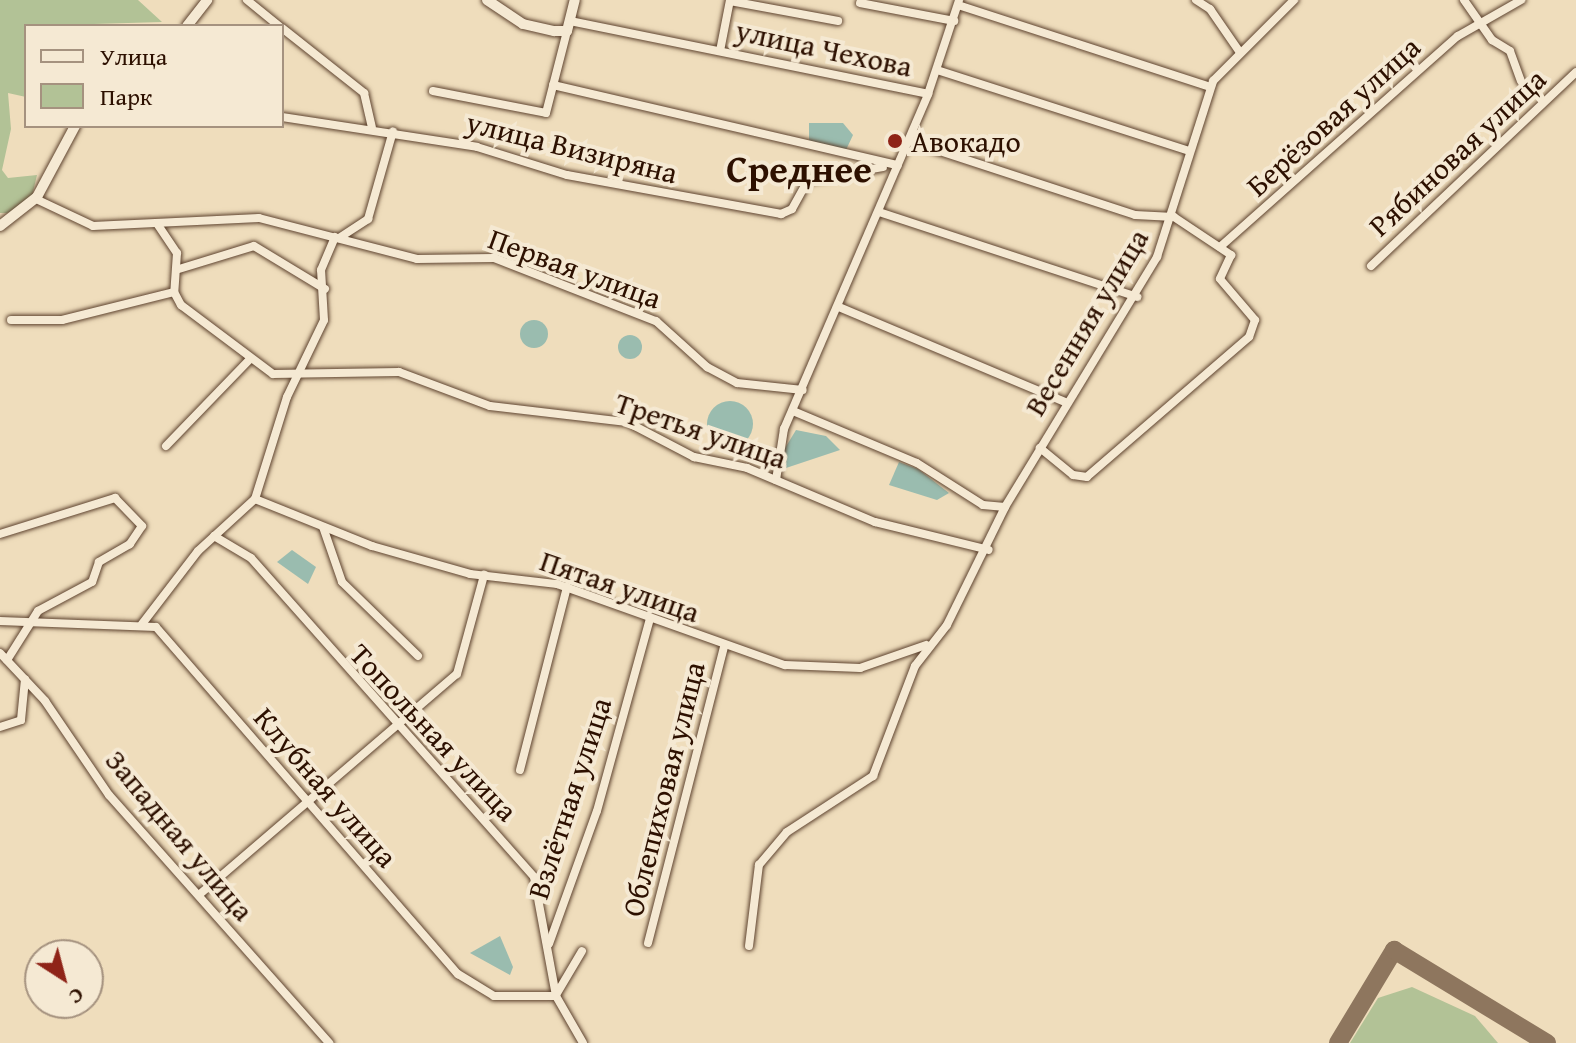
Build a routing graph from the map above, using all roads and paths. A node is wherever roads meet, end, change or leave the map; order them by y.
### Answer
1 (207, 0) edge
2 (247, 0) edge
3 (487, 0) edge
4 (575, 0) edge
5 (1196, 0) edge
6 (1294, 0) edge
7 (1464, 0) edge
8 (1521, 0) edge
9 (730, 1) edge
10 (860, 3) dead end
11 (958, 3) edge
12 (838, 21) dead end
13 (954, 21) junction
14 (1478, 23) junction
15 (189, 24) edge
16 (277, 24) edge
17 (569, 26) junction
18 (284, 29) edge
19 (720, 51) junction
20 (1239, 51) junction
21 (937, 70) junction
22 (1576, 72) edge
23 (1521, 81) dead end
24 (553, 85) junction
25 (1210, 87) junction
26 (433, 91) dead end
27 (928, 94) junction
28 (284, 117) edge
29 (372, 127) junction
30 (74, 128) edge
31 (393, 131) junction
32 (909, 141) junction
33 (1189, 151) junction
34 (898, 165) junction
35 (883, 167) junction
36 (36, 199) junction
37 (879, 212) junction
38 (1174, 217) junction
39 (158, 225) junction
40 (0, 226) edge
41 (337, 238) junction
42 (1220, 247) junction
43 (1371, 266) dead end
44 (179, 269) junction
45 (325, 289) junction
46 (174, 292) junction
47 (1137, 297) junction
48 (839, 307) junction
49 (11, 320) dead end
50 (250, 359) junction
51 (298, 378) junction
52 (803, 390) junction
53 (1067, 403) junction
54 (793, 411) junction
55 (166, 446) dead end
56 (1040, 448) junction
57 (776, 480) junction
58 (255, 499) junction
59 (1005, 507) junction
60 (323, 527) junction
61 (0, 534) edge
62 (214, 536) junction
63 (989, 550) junction
64 (484, 575) junction
65 (567, 587) junction
66 (650, 618) junction
67 (33, 619) junction
68 (0, 621) edge
69 (142, 624) junction
70 (927, 644) junction
71 (724, 647) junction
72 (0, 653) edge
73 (418, 656) dead end
74 (7, 660) junction
75 (25, 679) junction
76 (396, 724) junction
77 (0, 727) edge
78 (520, 770) dead end
79 (304, 799) junction
80 (200, 894) junction
81 (648, 943) dead end
82 (749, 946) dead end
83 (548, 947) junction
84 (582, 951) dead end
85 (556, 996) junction
86 (329, 1043) edge
87 (583, 1043) edge

1 - 15 street
2 - 16 street
3 - 17 street
4 - 17 street
5 - 20 street
6 - 20 street, Весенняя улица
7 - 14 street
8 - 14 street, Берёзовая улица
9 - 12 street
9 - 19 street
10 - 13 street
11 - 13 street
11 - 25 street
13 - 21 street
14 - 23 street
14 - 42 street, Берёзовая улица
17 - 19 street, улица Чехова
17 - 24 street
18 - 29 street
19 - 27 street, улица Чехова
20 - 25 street, Весенняя улица
21 - 27 street
21 - 33 street, улица Чехова
22 - 43 street, Рябиновая улица
24 - 26 street
24 - 35 street
25 - 33 street, Весенняя улица
27 - 32 street
28 - 29 street, улица Визиряна
29 - 31 street, улица Визиряна
30 - 36 street
31 - 35 street, улица Визиряна
31 - 41 street
32 - 34 street
32 - 38 street
33 - 38 street, Весенняя улица
34 - 35 street
34 - 37 street
36 - 39 street, Первая улица
36 - 40 street
37 - 47 street
37 - 48 street
38 - 42 street
38 - 47 street, Весенняя улица
39 - 41 street, Первая улица
39 - 44 street
41 - 45 street
41 - 52 street, Первая улица
42 - 56 street
44 - 45 street
44 - 46 street
45 - 51 street
46 - 49 street
46 - 50 street
47 - 53 street, Весенняя улица
48 - 52 street
48 - 53 street
50 - 51 street
50 - 55 street
51 - 57 street, Третья улица
51 - 58 street
52 - 54 street
53 - 56 street, Весенняя улица
54 - 57 street
54 - 59 street
56 - 59 street, Весенняя улица
57 - 63 street, Третья улица
58 - 60 street, Пятая улица
58 - 62 street
59 - 63 street, Весенняя улица
60 - 64 street, Пятая улица
60 - 73 street
61 - 67 street
62 - 69 street
62 - 76 street, Топольная улица
63 - 70 street
64 - 65 street, Пятая улица
64 - 76 street
65 - 66 street, Пятая улица
65 - 78 street
66 - 71 street, Пятая улица
66 - 83 street, Взлётная улица
67 - 68 street
67 - 69 street
67 - 74 street
69 - 79 street, Клубная улица
70 - 71 street, Пятая улица
70 - 82 street
71 - 81 street, Облепиховая улица
72 - 74 street, Западная улица
74 - 75 street, Западная улица
75 - 77 street
75 - 80 street, Западная улица
76 - 79 street
76 - 83 street, Топольная улица
79 - 80 street
79 - 85 street, Клубная улица
80 - 86 street, Западная улица
83 - 85 street, Топольная улица
84 - 85 street
85 - 87 street

